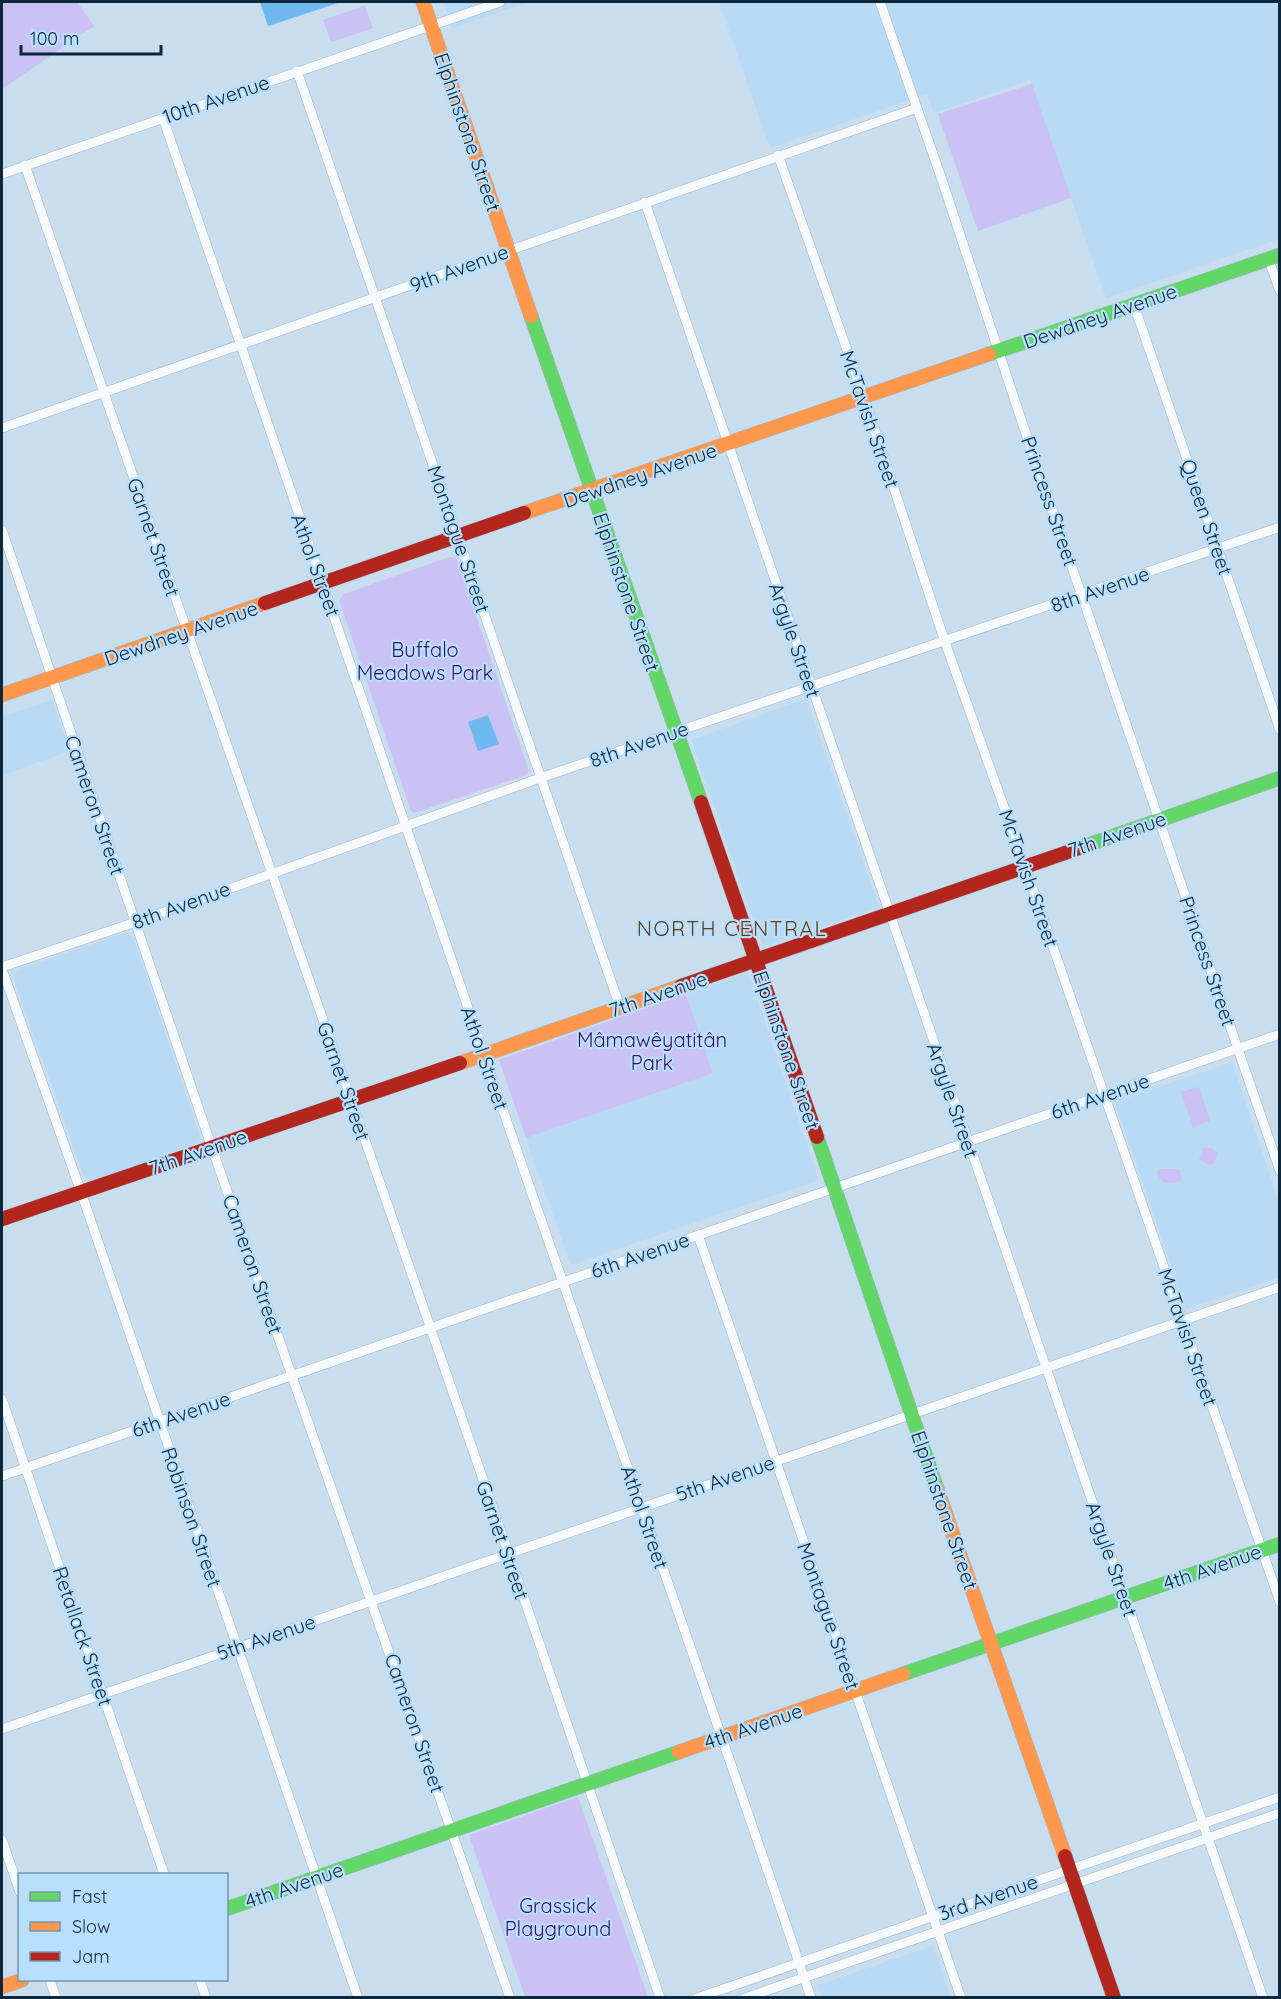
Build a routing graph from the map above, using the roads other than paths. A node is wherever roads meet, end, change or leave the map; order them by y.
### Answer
1 (423, 2) edge
2 (500, 2) edge
3 (880, 2) edge
4 (431, 25) junction
5 (297, 71) junction
6 (916, 108) junction
7 (163, 118) junction
8 (778, 155) junction
9 (25, 165) junction
10 (2, 174) edge
11 (645, 202) junction
12 (509, 250) junction
13 (1274, 256) edge
14 (1280, 291) edge
15 (374, 298) junction
16 (1134, 305) junction
17 (240, 345) junction
18 (999, 351) junction
19 (104, 393) junction
20 (864, 398) junction
21 (2, 428) edge
22 (728, 445) junction
23 (592, 492) junction
24 (1280, 527) edge
25 (2, 530) edge
26 (458, 536) junction
27 (1218, 548) junction
28 (322, 584) junction
29 (1082, 595) junction
30 (187, 631) junction
31 (945, 642) junction
32 (52, 678) junction
33 (811, 687) junction
34 (2, 695) edge
35 (1280, 730) edge
36 (676, 732) junction
37 (540, 778) junction
38 (1280, 778) edge
39 (1160, 819) junction
40 (406, 826) junction
41 (1025, 866) junction
42 (272, 873) junction
43 (889, 913) junction
44 (136, 922) junction
45 (756, 959) junction
46 (2, 968) edge
47 (620, 1006) junction
48 (1280, 1034) edge
49 (1238, 1049) junction
50 (484, 1054) junction
51 (1104, 1095) junction
52 (351, 1101) junction
53 (968, 1142) junction
54 (212, 1148) junction
55 (1280, 1171) edge
56 (833, 1189) junction
57 (81, 1192) junction
58 (2, 1220) edge
59 (698, 1235) junction
60 (563, 1282) junction
61 (1280, 1287) edge
62 (1182, 1321) junction
63 (430, 1328) junction
64 (1046, 1368) junction
65 (292, 1376) junction
66 (2, 1399) edge
67 (911, 1413) junction
68 (159, 1422) junction
69 (776, 1461) junction
70 (25, 1468) junction
71 (2, 1476) edge
72 (642, 1508) junction
73 (1280, 1544) edge
74 (1262, 1550) junction
75 (508, 1553) junction
76 (1125, 1598) junction
77 (372, 1600) junction
78 (1280, 1602) edge
79 (992, 1644) junction
80 (236, 1648) junction
81 (855, 1691) junction
82 (103, 1693) junction
83 (2, 1729) edge
84 (721, 1738) junction
85 (586, 1784) junction
86 (1280, 1797) edge
87 (1280, 1813) edge
88 (1203, 1823) junction
89 (452, 1830) junction
90 (1208, 1838) junction
91 (2, 1840) edge
92 (1070, 1869) junction
93 (163, 1873) edge
94 (316, 1878) junction
95 (1075, 1883) junction
96 (18, 1886) edge
97 (228, 1908) edge
98 (933, 1916) junction
99 (938, 1931) junction
100 (799, 1962) junction
101 (804, 1977) junction
102 (19, 1981) edge
103 (50, 1981) edge
104 (200, 1981) edge
105 (2, 1987) edge
106 (56, 1998) edge
107 (206, 1998) edge
108 (358, 1998) edge
109 (510, 1998) edge
110 (660, 1998) edge
111 (697, 1998) edge
112 (745, 1998) edge
113 (811, 1998) edge
114 (961, 1998) edge
115 (1114, 1998) edge
116 (1263, 1998) edge

1 - 4 street, Elphinstone Street
2 - 4 street, 10th Avenue
3 - 6 street, Princess Street
4 - 5 street, 10th Avenue
4 - 12 street, Elphinstone Street
5 - 7 street, 10th Avenue
5 - 15 street, Montague Street
6 - 8 street, 9th Avenue
6 - 18 street, Princess Street
7 - 9 street, 10th Avenue
7 - 17 street, Athol Street
8 - 11 street, 9th Avenue
8 - 20 street, McTavish Street
9 - 10 street, 10th Avenue
9 - 19 street, Garnet Street
11 - 12 street, 9th Avenue
11 - 22 street, Argyle Street
12 - 15 street, 9th Avenue
12 - 23 street, Elphinstone Street
13 - 14 street
13 - 16 street, Dewdney Avenue
15 - 17 street, 9th Avenue
15 - 26 street, Montague Street
16 - 18 street, Dewdney Avenue
16 - 27 street, Queen Street
17 - 19 street, 9th Avenue
17 - 28 street, Athol Street
18 - 20 street, Dewdney Avenue
18 - 29 street, Princess Street
19 - 21 street, 9th Avenue
19 - 30 street, Garnet Street
20 - 22 street, Dewdney Avenue
20 - 31 street, McTavish Street
22 - 23 street, Dewdney Avenue
22 - 33 street, Argyle Street
23 - 26 street, Dewdney Avenue
23 - 36 street, Elphinstone Street
24 - 27 street, 8th Avenue
25 - 32 street, Cameron Street
26 - 28 street, Dewdney Avenue
26 - 37 street, Montague Street
27 - 29 street, 8th Avenue
27 - 35 street, Queen Street
28 - 30 street, Dewdney Avenue
28 - 40 street, Athol Street
29 - 31 street, 8th Avenue
29 - 39 street, Princess Street
30 - 32 street, Dewdney Avenue
30 - 42 street, Garnet Street
31 - 33 street, 8th Avenue
31 - 41 street, McTavish Street
32 - 34 street, Dewdney Avenue
32 - 44 street, Cameron Street
33 - 36 street, 8th Avenue
33 - 43 street, Argyle Street
36 - 37 street, 8th Avenue
36 - 45 street, Elphinstone Street
37 - 40 street, 8th Avenue
37 - 47 street, Montague Street
38 - 39 street, 7th Avenue
39 - 41 street, 7th Avenue
39 - 49 street, Princess Street
40 - 42 street, 8th Avenue
40 - 50 street, Athol Street
41 - 43 street, 7th Avenue
41 - 51 street, McTavish Street
42 - 44 street, 8th Avenue
42 - 52 street, Garnet Street
43 - 45 street, 7th Avenue
43 - 53 street, Argyle Street
44 - 46 street, 8th Avenue
44 - 54 street, Cameron Street
45 - 47 street, 7th Avenue
45 - 56 street, Elphinstone Street
46 - 57 street, Robinson Street
47 - 50 street, 7th Avenue
48 - 49 street, 6th Avenue
49 - 51 street, 6th Avenue
49 - 55 street, Princess Street
50 - 52 street, 7th Avenue
50 - 60 street, Athol Street
51 - 53 street, 6th Avenue
51 - 62 street, McTavish Street
52 - 54 street, 7th Avenue
52 - 63 street, Garnet Street
53 - 56 street, 6th Avenue
53 - 64 street, Argyle Street
54 - 57 street, 7th Avenue
54 - 65 street, Cameron Street
56 - 59 street, 6th Avenue
56 - 67 street, Elphinstone Street
57 - 58 street, 7th Avenue
57 - 68 street, Robinson Street
59 - 60 street, 6th Avenue
59 - 69 street, Montague Street
60 - 63 street, 6th Avenue
60 - 72 street, Athol Street
61 - 62 street, 5th Avenue
62 - 64 street, 5th Avenue
62 - 74 street, McTavish Street
63 - 65 street, 6th Avenue
63 - 75 street, Garnet Street
64 - 67 street, 5th Avenue
64 - 76 street, Argyle Street
65 - 68 street, 6th Avenue
65 - 77 street, Cameron Street
66 - 70 street, Retallack Street
67 - 69 street, 5th Avenue
67 - 79 street, Elphinstone Street
68 - 70 street, 6th Avenue
68 - 80 street, Robinson Street
69 - 72 street, 5th Avenue
69 - 81 street, Montague Street
70 - 71 street, 6th Avenue
70 - 82 street, Retallack Street
72 - 75 street, 5th Avenue
72 - 84 street, Athol Street
73 - 74 street, 4th Avenue
74 - 76 street, 4th Avenue
74 - 78 street, McTavish Street
75 - 77 street, 5th Avenue
75 - 85 street, Garnet Street
76 - 79 street, 4th Avenue
76 - 88 street, Argyle Street
77 - 80 street, 5th Avenue
77 - 89 street, Cameron Street
79 - 81 street, 4th Avenue
79 - 92 street, Elphinstone Street
80 - 82 street, 5th Avenue
80 - 94 street, Robinson Street
81 - 84 street, 4th Avenue
81 - 98 street, Montague Street
82 - 83 street, 5th Avenue
82 - 93 street, Retallack Street
84 - 85 street, 4th Avenue
84 - 100 street, Athol Street
85 - 89 street, 4th Avenue
85 - 110 street, Garnet Street
86 - 88 street, 3rd Avenue
87 - 90 street, 3rd Avenue
88 - 90 street, Argyle Street
88 - 92 street, 3rd Avenue
89 - 94 street, 4th Avenue
89 - 109 street, Cameron Street
90 - 95 street, 3rd Avenue
90 - 116 street, Argyle Street
91 - 96 street
92 - 95 street, Elphinstone Street
92 - 98 street, 3rd Avenue
94 - 97 street, 4th Avenue
94 - 108 street, Robinson Street
95 - 99 street, 3rd Avenue
95 - 115 street, Elphinstone Street
98 - 99 street, Montague Street
98 - 100 street, 3rd Avenue
99 - 101 street, 3rd Avenue
99 - 114 street, Montague Street
100 - 101 street, Athol Street
100 - 111 street, 3rd Avenue
101 - 112 street, 3rd Avenue
101 - 113 street, Athol Street
102 - 105 street
103 - 106 street
104 - 107 street

